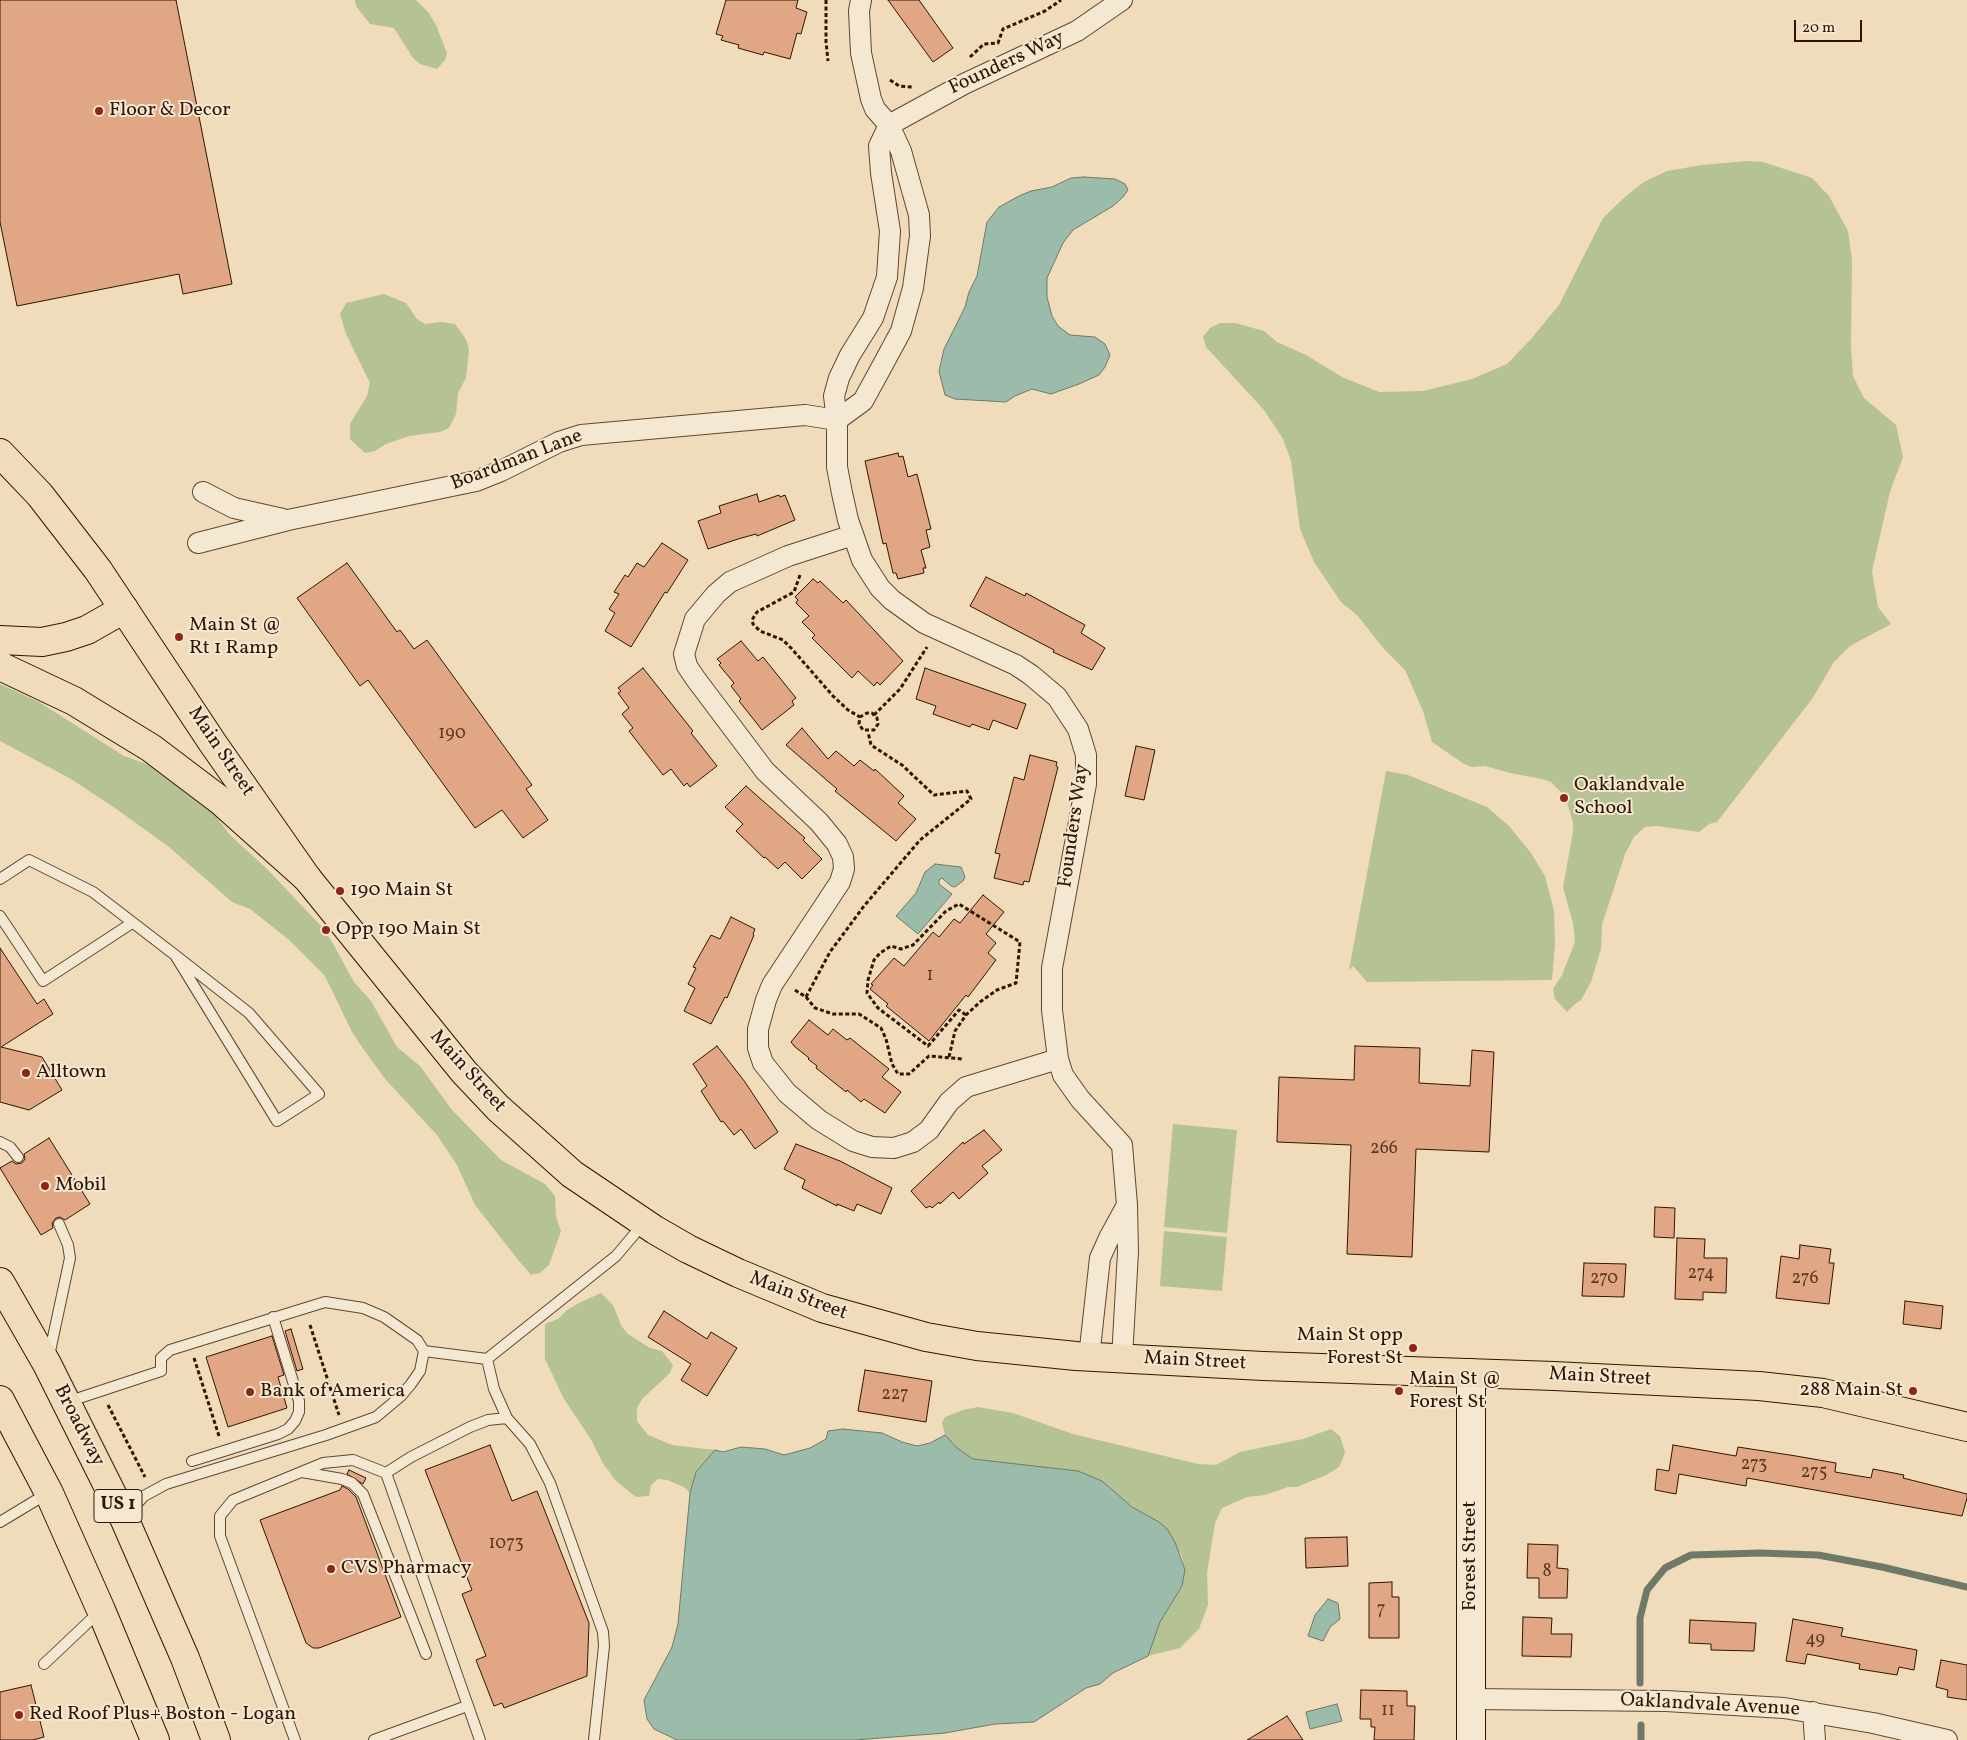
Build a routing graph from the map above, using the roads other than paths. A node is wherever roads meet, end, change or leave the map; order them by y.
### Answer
1 (861, 0) edge
2 (1122, 0) edge
3 (889, 125) junction
4 (837, 420) junction
5 (0, 453) edge
6 (203, 492) dead end
7 (288, 520) junction
8 (853, 535) junction
9 (198, 543) dead end
10 (124, 609) junction
11 (0, 640) edge
12 (0, 666) edge
13 (307, 878) junction
14 (0, 879) edge
15 (0, 916) edge
16 (132, 923) junction
17 (174, 955) junction
18 (1058, 1058) junction
19 (0, 1142) edge
20 (18, 1158) dead end
21 (1127, 1206) junction
22 (644, 1223) junction
23 (58, 1224) dead end
24 (0, 1282) edge
25 (273, 1317) junction
26 (424, 1351) junction
27 (1089, 1357) junction
28 (1122, 1358) junction
29 (487, 1359) junction
30 (47, 1364) junction
31 (1471, 1373) junction
32 (0, 1400) edge
33 (67, 1402) junction
34 (507, 1418) junction
35 (1967, 1427) edge
36 (192, 1462) dead end
37 (302, 1472) junction
38 (386, 1473) junction
39 (49, 1493) junction
40 (124, 1518) junction
41 (0, 1522) edge
42 (102, 1610) junction
43 (426, 1654) dead end
44 (44, 1664) dead end
45 (1470, 1699) junction
46 (468, 1706) junction
47 (1813, 1712) junction
48 (155, 1740) edge
49 (216, 1740) edge
50 (295, 1740) edge
51 (374, 1740) edge
52 (480, 1740) edge
53 (594, 1740) edge
54 (1471, 1740) edge
55 (1815, 1740) edge
56 (1947, 1740) edge

1 - 3 street
2 - 3 street, Founders Way
3 - 4 street, Founders Way
3 - 4 street
4 - 7 street, Boardman Lane
4 - 8 street, Founders Way
5 - 10 main road, Main Street
6 - 7 street, Boardman Lane
7 - 9 street, Boardman Lane
8 - 18 street, Founders Way
8 - 18 street
10 - 11 main road
10 - 13 main road, Main Street
12 - 13 main road
13 - 22 main road, Main Street
14 - 16 lane
15 - 16 lane
16 - 17 lane
17 - 17 lane
18 - 21 street, Founders Way
19 - 20 lane
21 - 27 street
21 - 28 street, Founders Way
22 - 27 main road, Main Street
22 - 29 lane
23 - 30 lane
24 - 30 main road, Broadway / US 1
25 - 26 lane
25 - 33 lane
25 - 36 lane
26 - 29 lane
26 - 40 lane
27 - 28 main road, Main Street
28 - 31 main road, Main Street
29 - 34 lane
30 - 33 main road, Broadway / US 1
31 - 35 main road, Main Street
31 - 45 street, Forest Street
32 - 39 main road, US 1
33 - 40 main road, Broadway / US 1
34 - 38 lane
34 - 53 lane
37 - 38 lane
37 - 43 lane
37 - 50 lane
38 - 46 lane
39 - 41 lane
39 - 42 main road, US 1
40 - 49 main road, Broadway / US 1
42 - 44 lane
42 - 48 main road, US 1
45 - 47 street, Oaklandvale Avenue
45 - 54 street, Forest Street
46 - 51 lane
46 - 52 lane
47 - 55 street
47 - 56 street, Oaklandvale Avenue

